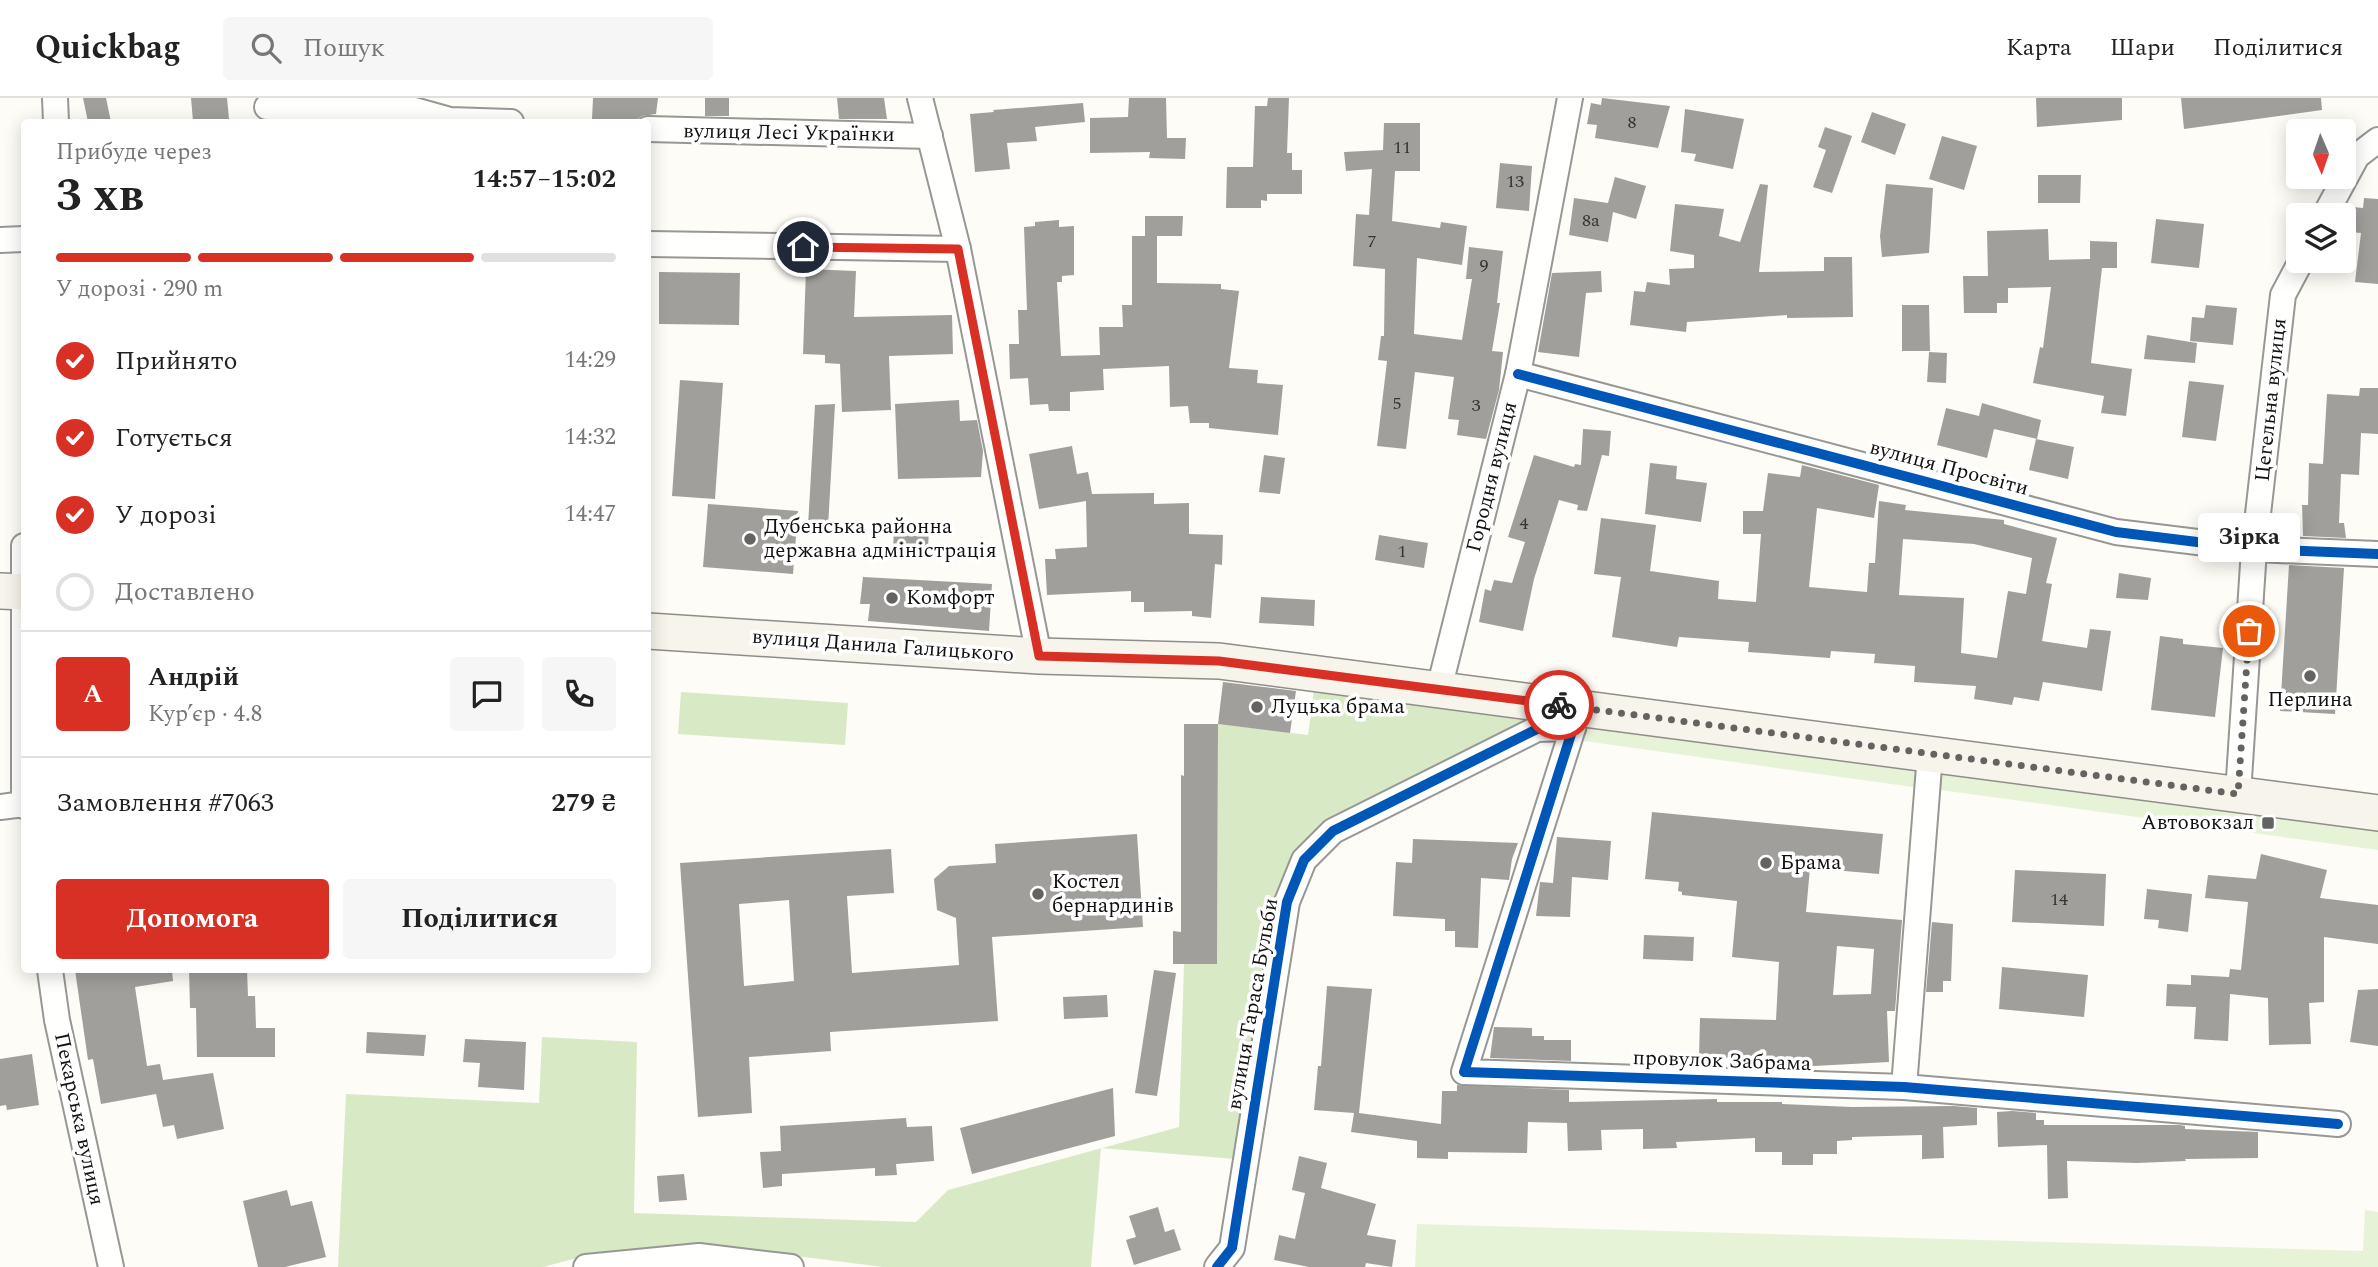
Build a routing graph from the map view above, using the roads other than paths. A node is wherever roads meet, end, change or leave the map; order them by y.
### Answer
1 (55, 98) edge
2 (920, 98) edge
3 (1570, 98) edge
4 (267, 107) dead end
5 (56, 119) edge
6 (446, 119) edge
7 (651, 129) edge
8 (930, 136) junction
9 (2378, 140) edge
10 (2332, 203) edge
11 (21, 239) edge
12 (0, 240) edge
13 (651, 244) edge
14 (958, 249) junction
15 (2295, 273) edge
16 (1518, 374) junction
17 (2254, 549) junction
18 (2378, 554) edge
19 (0, 591) edge
20 (21, 592) edge
21 (651, 631) edge
22 (1039, 656) junction
23 (1439, 690) junction
24 (1576, 718) junction
25 (1930, 754) junction
26 (2238, 794) junction
27 (21, 805) edge
28 (0, 807) edge
29 (2378, 813) edge
30 (50, 973) edge
31 (1905, 1087) junction
32 (2338, 1124) dead end
33 (111, 1267) edge
34 (586, 1267) edge
35 (791, 1267) edge
36 (1217, 1267) edge

1 - 5 street
2 - 8 street
3 - 16 street, Городня вулиця
4 - 6 street
7 - 8 street, вулиця Лесі Українки
8 - 14 street
9 - 10 street
11 - 12 street
13 - 14 street
14 - 22 street
15 - 17 street, Цегельна вулиця
16 - 17 street, вулиця Просвіти
16 - 23 street, Городня вулиця
17 - 18 street, вулиця Просвіти
17 - 26 street, Цегельна вулиця
19 - 20 main road
21 - 22 main road, вулиця Данила Галицького
22 - 23 main road, вулиця Данила Галицького
23 - 24 main road, вулиця Данила Галицького
24 - 25 main road, вулиця Данила Галицького
24 - 31 street, провулок Забрама
24 - 36 street, вулиця Тараса Бульби
25 - 26 main road, вулиця Данила Галицького
25 - 31 street
26 - 29 main road, вулиця Данила Галицького
27 - 28 street
30 - 33 street, Пекарська вулиця
31 - 32 street, провулок Забрама
34 - 35 street

